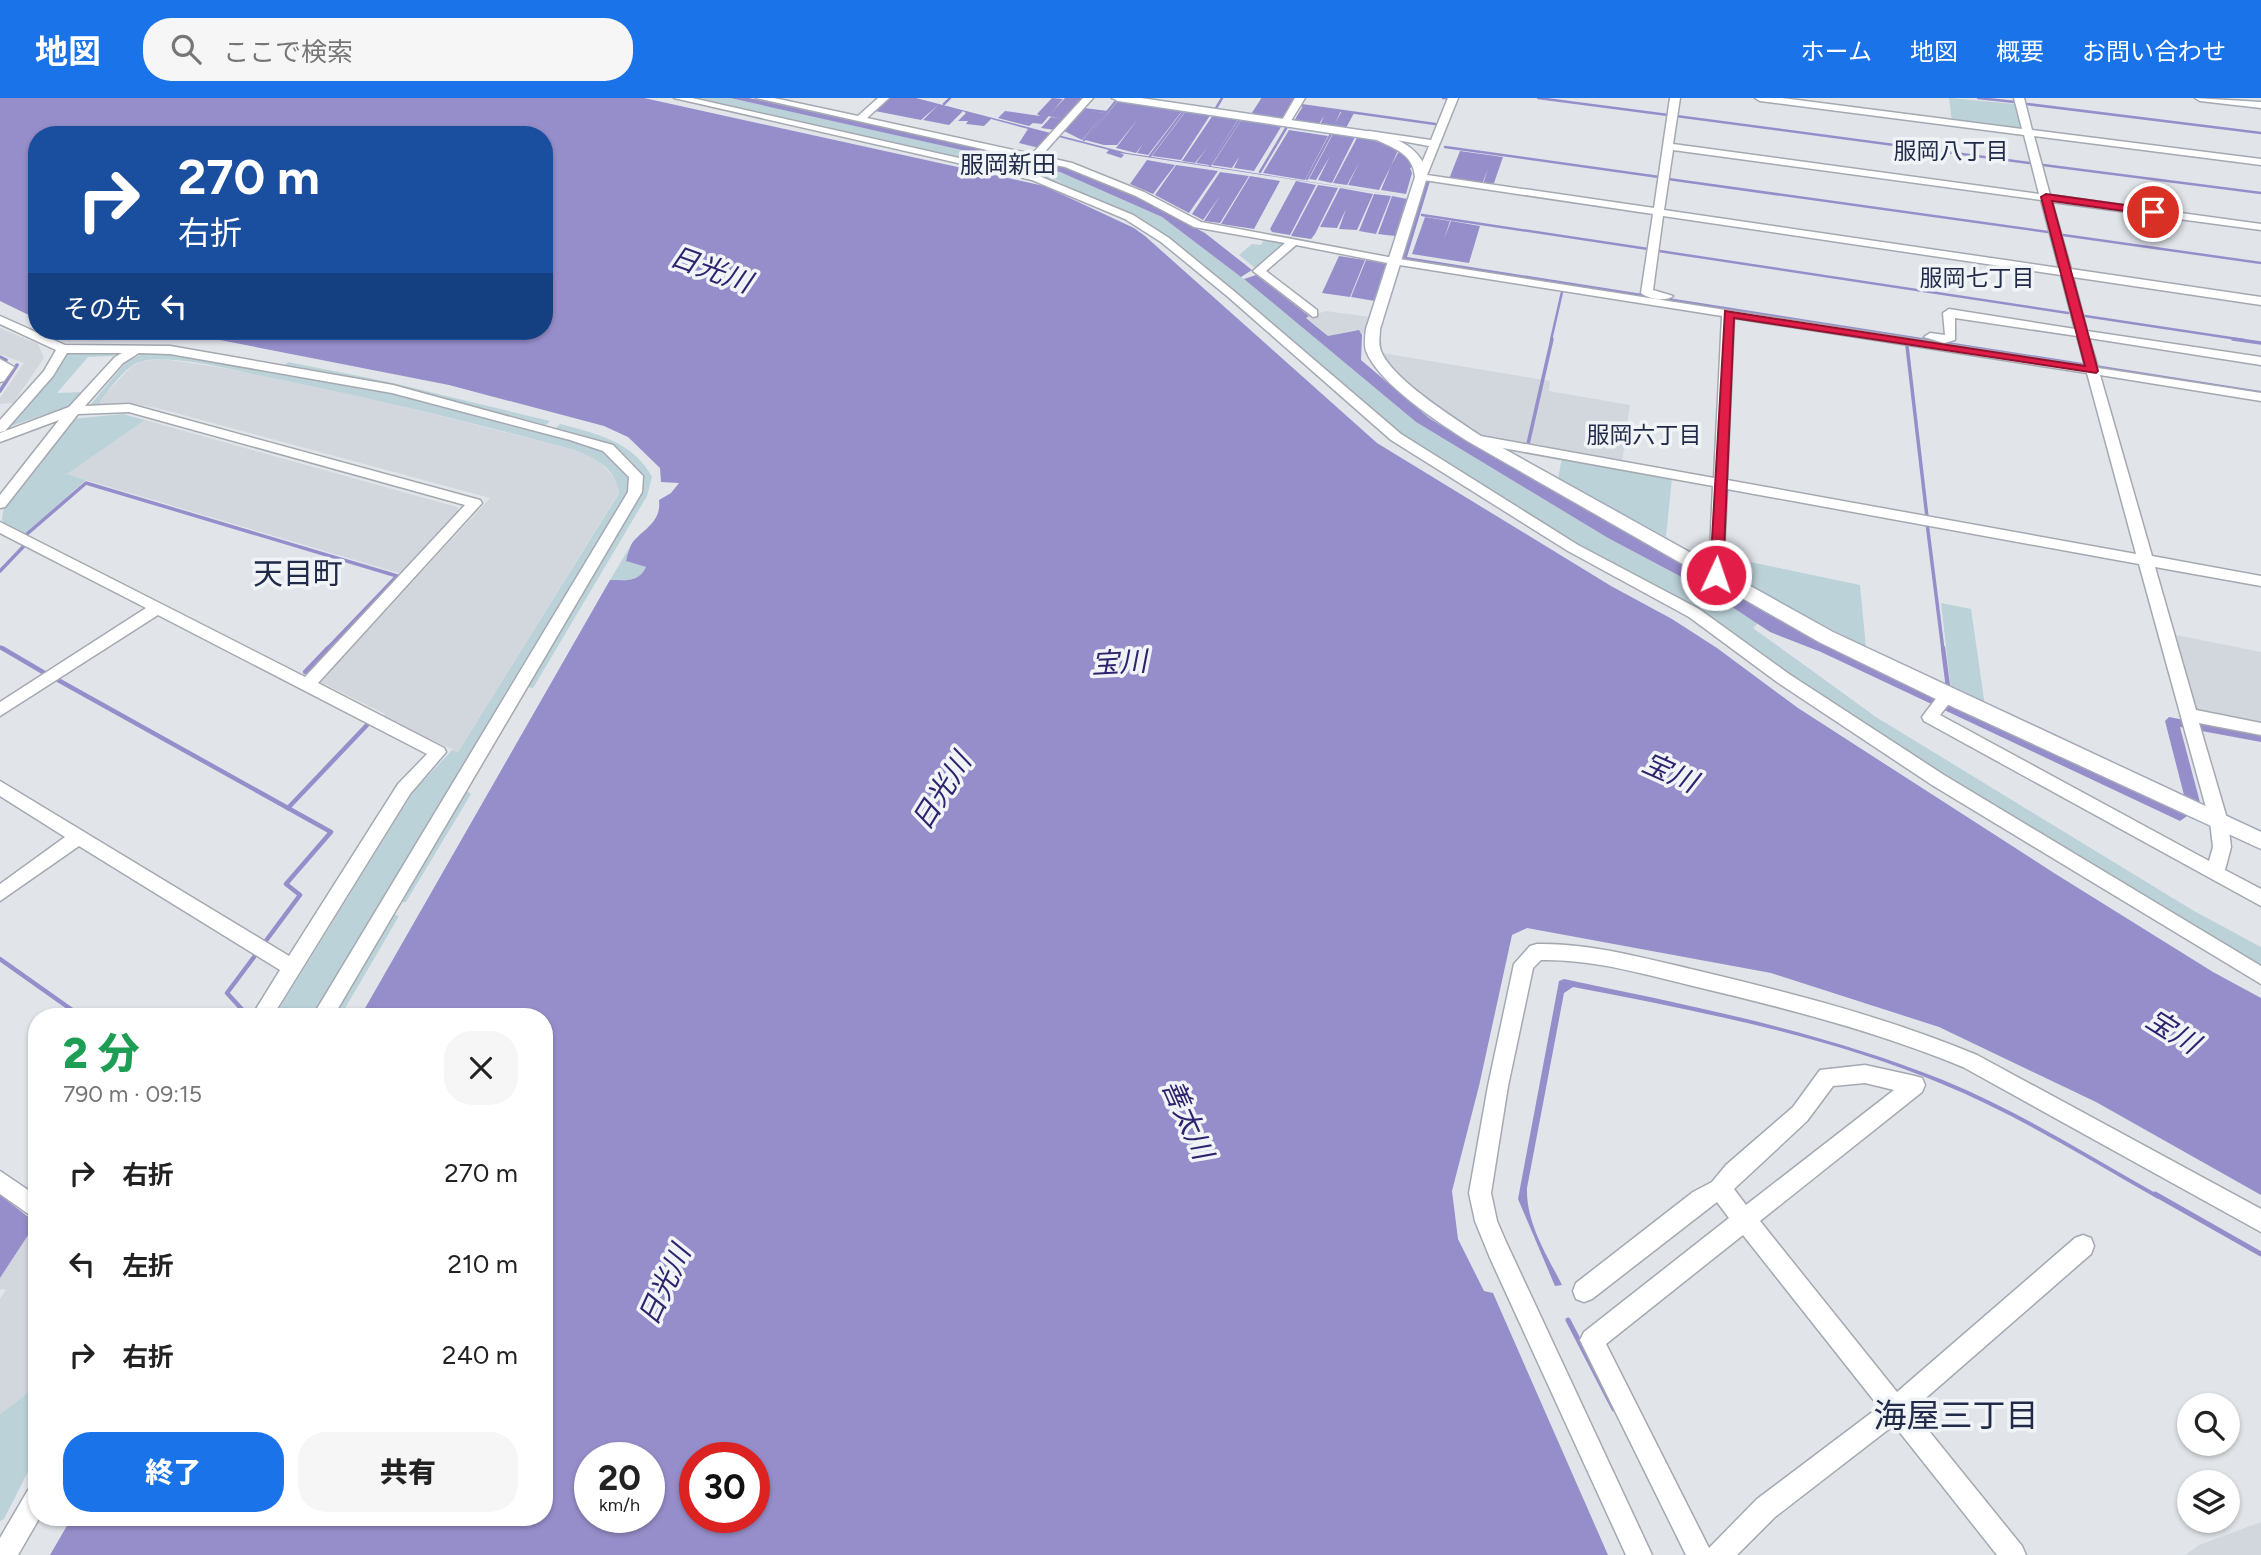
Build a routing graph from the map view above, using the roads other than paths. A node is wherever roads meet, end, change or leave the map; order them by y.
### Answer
1 (679, 98) edge
2 (761, 98) edge
3 (884, 98) edge
4 (1088, 98) edge
5 (1118, 98) edge
6 (1300, 98) edge
7 (1453, 98) edge
8 (1675, 98) edge
9 (1760, 98) edge
10 (2020, 98) edge
11 (2200, 98) edge
12 (1155, 100) edge
13 (2261, 105) edge
14 (861, 119) junction
15 (1286, 122) junction
16 (2028, 132) junction
17 (1362, 133) junction
18 (1435, 144) junction
19 (1668, 146) junction
20 (1032, 160) junction
21 (2261, 162) edge
22 (1421, 177) junction
23 (1074, 193) junction
24 (2046, 197) junction
25 (1659, 212) junction
26 (2261, 227) edge
27 (1295, 241) junction
28 (1398, 257) junction
29 (2066, 272) junction
30 (1647, 297) junction
31 (2261, 301) edge
32 (1313, 313) dead end
33 (1728, 314) junction
34 (0, 320) edge
35 (28, 333) edge
36 (2082, 333) junction
37 (1944, 339) junction
38 (43, 340) edge
39 (63, 349) junction
40 (137, 349) junction
41 (2261, 361) edge
42 (0, 363) edge
43 (2091, 365) junction
44 (0, 378) edge
45 (2261, 388) edge
46 (2261, 397) edge
47 (74, 411) junction
48 (0, 428) edge
49 (0, 438) edge
50 (1475, 439) junction
51 (1721, 483) junction
52 (0, 503) edge
53 (0, 527) edge
54 (2146, 560) junction
55 (1716, 575) junction
56 (2261, 581) edge
57 (156, 610) junction
58 (306, 686) junction
59 (1943, 701) junction
60 (0, 710) edge
61 (2192, 722) junction
62 (2261, 729) edge
63 (0, 788) edge
64 (2219, 822) junction
65 (79, 836) junction
66 (2261, 841) edge
67 (2215, 874) junction
68 (0, 894) edge
69 (2261, 898) edge
70 (292, 968) junction
71 (2261, 976) edge
72 (267, 1008) edge
73 (327, 1008) edge
74 (0, 1181) edge
75 (1720, 1189) junction
76 (28, 1202) edge
77 (1746, 1220) junction
78 (2261, 1222) edge
79 (2083, 1246) dead end
80 (1584, 1291) dead end
81 (1897, 1408) junction
82 (28, 1514) edge
83 (4, 1555) edge
84 (1639, 1555) edge
85 (1699, 1555) edge
86 (1719, 1555) edge
87 (2013, 1555) edge

1 - 23 street
2 - 14 street
3 - 14 street
4 - 20 street
5 - 12 street
6 - 15 street
7 - 18 street
8 - 19 street
9 - 16 street
10 - 16 street
11 - 13 street
12 - 15 street
14 - 20 street
15 - 17 street
16 - 21 street
16 - 24 street
17 - 18 street
17 - 22 street
18 - 22 street
19 - 24 street
19 - 25 street
20 - 23 street
20 - 27 street
22 - 25 street
22 - 28 street
23 - 71 street
24 - 26 street
24 - 29 street
25 - 29 street
25 - 30 street
27 - 28 street
27 - 32 street
28 - 30 street
28 - 50 street
29 - 31 street
29 - 36 street
30 - 33 street
30 - 37 street
33 - 43 street
33 - 51 street
34 - 35 street
36 - 37 street
36 - 41 street
36 - 43 street
37 - 43 street
38 - 39 street
39 - 40 street
39 - 48 street
40 - 47 street
40 - 73 street
42 - 44 street
43 - 45 street
43 - 46 street
43 - 54 street
47 - 49 street
47 - 52 street
47 - 58 street
50 - 51 street
50 - 55 street
51 - 54 street
51 - 55 street
53 - 57 street
54 - 56 street
54 - 61 street
55 - 59 street
57 - 58 street
57 - 60 street
58 - 70 street
59 - 64 street
59 - 67 street
61 - 62 street
61 - 64 street
63 - 65 street
64 - 66 street
64 - 67 street
65 - 68 street
65 - 70 street
67 - 69 street
70 - 72 street
74 - 76 street
75 - 77 street
75 - 77 street
75 - 80 street
77 - 81 street
77 - 85 street
78 - 84 street
79 - 81 street
81 - 86 street
81 - 87 street
82 - 83 street

